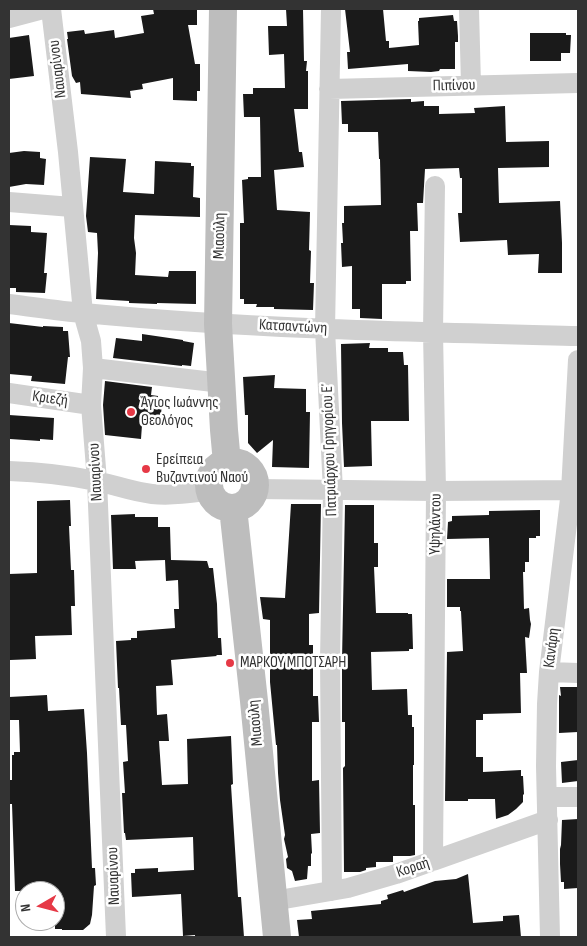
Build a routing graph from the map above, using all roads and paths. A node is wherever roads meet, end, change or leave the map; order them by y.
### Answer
1 (43, 9) edge
2 (51, 9) edge
3 (222, 9) edge
4 (331, 9) edge
5 (469, 9) edge
6 (9, 18) edge
7 (578, 83) edge
8 (471, 85) junction
9 (329, 89) junction
10 (435, 186) dead end
11 (9, 202) edge
12 (72, 207) junction
13 (9, 304) edge
14 (83, 313) junction
15 (218, 324) junction
16 (325, 329) junction
17 (433, 332) junction
18 (578, 336) edge
19 (578, 360) edge
20 (93, 368) junction
21 (222, 383) junction
22 (9, 393) edge
23 (92, 405) junction
24 (227, 462) junction
25 (9, 471) edge
26 (97, 481) junction
27 (255, 489) junction
28 (210, 490) junction
29 (575, 490) edge
30 (333, 491) junction
31 (436, 491) junction
32 (233, 508) junction
33 (549, 672) junction
34 (578, 672) edge
35 (547, 797) junction
36 (578, 797) edge
37 (548, 820) junction
38 (433, 862) junction
39 (332, 891) junction
40 (273, 901) junction
41 (116, 937) edge
42 (277, 937) edge
43 (550, 937) edge

1 - 6 street
2 - 12 street, Ναυαρίνου
3 - 15 street, Μιαούλη
4 - 9 street, Πατριάρχου Γρηγορίου Ε΄
5 - 8 street
7 - 8 street, Πιπίνου
8 - 9 street, Πιπίνου
9 - 16 street, Πατριάρχου Γρηγορίου Ε΄
10 - 17 street, Υψηλάντου
11 - 12 street
12 - 14 street, Ναυαρίνου
13 - 14 street, Κατσαντώνη
14 - 15 street, Κατσαντώνη
14 - 20 street, Ναυαρίνου
15 - 16 street, Κατσαντώνη
15 - 21 street, Μιαούλη
16 - 17 street, Κατσαντώνη
16 - 30 street, Πατριάρχου Γρηγορίου Ε΄
17 - 18 street, Κατσαντώνη
17 - 31 street, Υψηλάντου
19 - 29 street, Κανάρη
20 - 21 street
20 - 23 street, Ναυαρίνου
21 - 24 street, Μιαούλη
22 - 23 street, Κριεζή
23 - 26 street, Ναυαρίνου
24 - 27 street
24 - 28 street
25 - 26 street
26 - 28 street
26 - 41 street, Ναυαρίνου
27 - 30 street
27 - 32 street
28 - 32 street
29 - 31 street
29 - 33 street, Κανάρη
30 - 31 street
30 - 39 street, Πατριάρχου Γρηγορίου Ε΄
31 - 38 street, Υψηλάντου
32 - 40 street, Μιαούλη
33 - 34 street
33 - 35 street, Κανάρη
35 - 36 street
35 - 37 street, Κανάρη
37 - 38 street, Κοραή
37 - 43 street, Κανάρη
38 - 39 street, Κοραή
39 - 40 street, Κοραή
40 - 42 street, Μιαούλη

